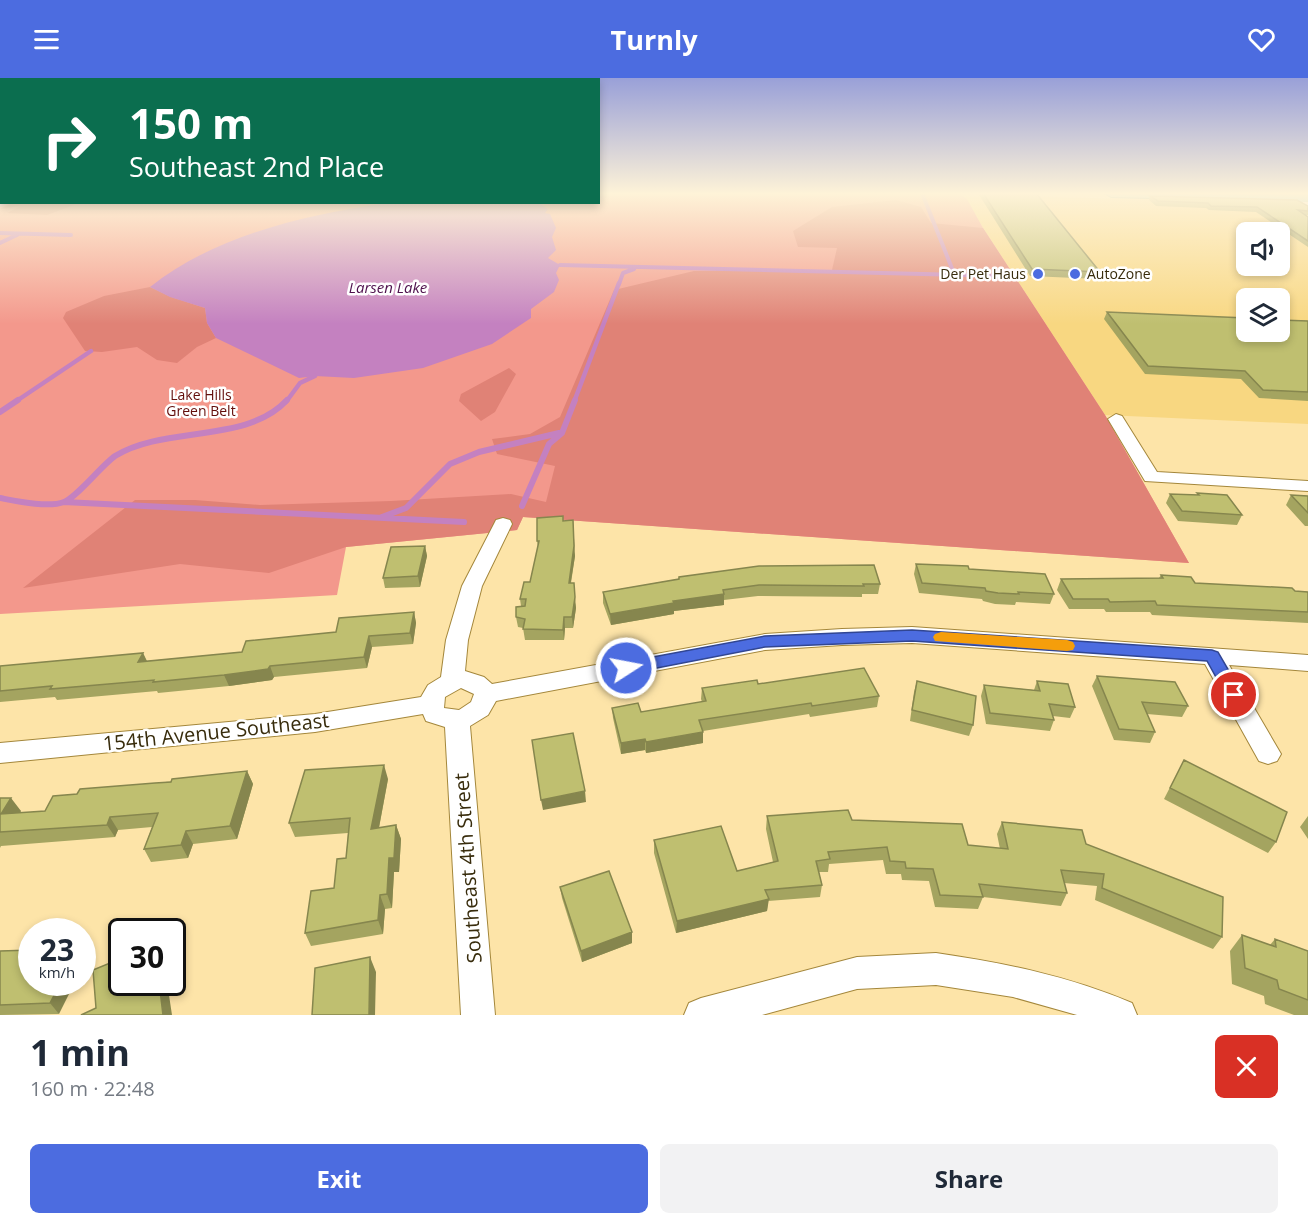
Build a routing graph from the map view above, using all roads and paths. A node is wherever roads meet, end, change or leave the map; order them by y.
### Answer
1 (1116, 419) dead end
2 (1308, 486) edge
3 (503, 524) dead end
4 (1212, 656) junction
5 (1308, 663) edge
6 (452, 681) junction
7 (486, 694) junction
8 (431, 704) junction
9 (457, 720) junction
10 (0, 753) edge
11 (1268, 754) dead end
12 (478, 1015) edge
13 (701, 1015) edge
14 (1120, 1015) edge

1 - 2 street
3 - 6 street
4 - 5 street
4 - 7 street
4 - 11 street
6 - 7 street
6 - 8 street
7 - 9 street
8 - 9 street
8 - 10 street, 154th Avenue Southeast
9 - 12 street, Southeast 4th Street
13 - 14 street

